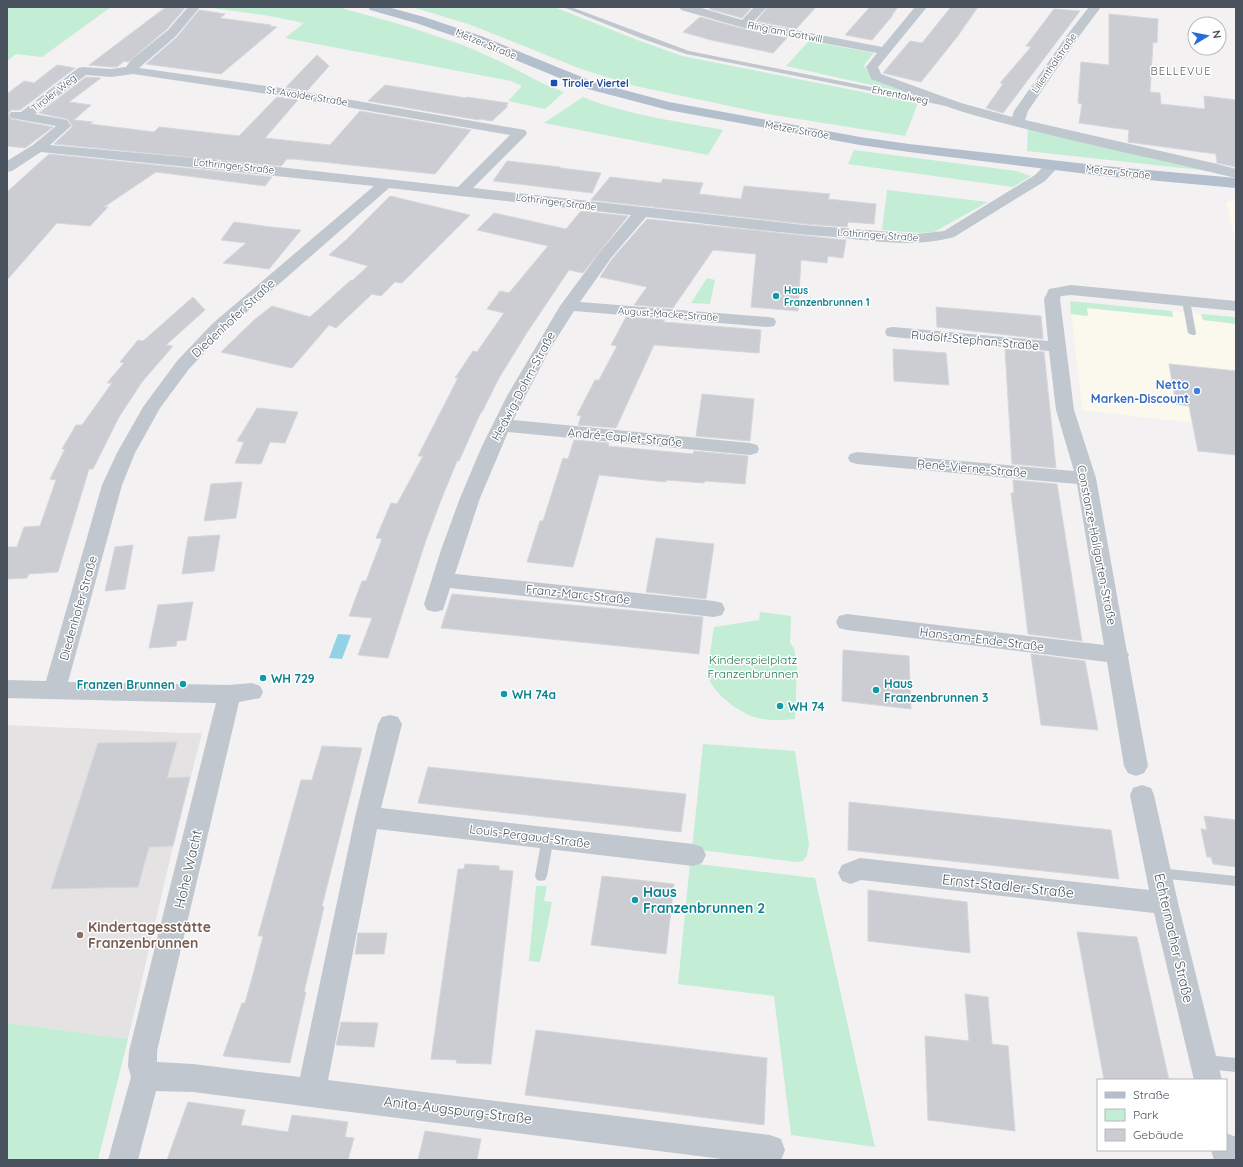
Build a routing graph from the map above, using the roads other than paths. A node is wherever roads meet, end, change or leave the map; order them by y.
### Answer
1 (194, 7) edge
2 (374, 7) edge
3 (566, 7) edge
4 (685, 7) edge
5 (761, 7) edge
6 (921, 7) edge
7 (1095, 7) edge
8 (744, 24) junction
9 (885, 51) junction
10 (133, 70) junction
11 (967, 109) junction
12 (1017, 122) junction
13 (38, 148) junction
14 (1054, 165) junction
15 (7, 168) edge
16 (1236, 174) edge
17 (386, 183) junction
18 (1236, 183) edge
19 (462, 191) junction
20 (642, 212) junction
21 (1186, 301) junction
22 (568, 306) junction
23 (1236, 306) edge
24 (768, 322) dead end
25 (893, 332) dead end
26 (1192, 333) dead end
27 (1057, 347) junction
28 (501, 425) junction
29 (750, 449) dead end
30 (857, 458) dead end
31 (1086, 478) junction
32 (442, 580) junction
33 (435, 604) dead end
34 (714, 608) dead end
35 (847, 622) dead end
36 (1118, 655) junction
37 (7, 689) edge
38 (55, 689) junction
39 (390, 724) dead end
40 (1136, 766) dead end
41 (1142, 795) dead end
42 (367, 817) junction
43 (548, 837) junction
44 (693, 855) dead end
45 (851, 873) dead end
46 (1158, 873) junction
47 (541, 876) dead end
48 (1236, 881) edge
49 (1165, 903) junction
50 (1236, 1065) edge
51 (1206, 1071) edge
52 (146, 1077) junction
53 (311, 1092) junction
54 (770, 1150) dead end
55 (123, 1160) edge

1 - 10 street
2 - 14 main road, Metzer Straße
3 - 11 lane, Ehrentalweg
4 - 8 street, Ring am Gottwill
5 - 8 street
6 - 9 street
7 - 12 street, Lilienthalstraße
8 - 9 street, Ring am Gottwill
9 - 11 street
10 - 13 street, Tiroler Weg
10 - 19 street, St. Avolder Straße
11 - 12 street, Ehrentalweg
12 - 16 street, Ehrentalweg
13 - 15 street, Tiroler Weg
13 - 17 street, Lothringer Straße
14 - 18 main road, Metzer Straße
14 - 20 street, Lothringer Straße
17 - 19 street, Lothringer Straße
17 - 38 street, Diedenhofer Straße
19 - 20 street, Lothringer Straße
20 - 22 street, Hedwig-Dohm-Straße
21 - 23 street, Constanze-Hallgarten-Straße
21 - 26 lane
21 - 27 street, Constanze-Hallgarten-Straße
22 - 24 street, August-Macke-Straße
22 - 28 street, Hedwig-Dohm-Straße
25 - 27 street, Rudolf-Stephan-Straße
27 - 31 street, Constanze-Hallgarten-Straße
28 - 29 street, André-Caplet-Straße
28 - 32 street, Hedwig-Dohm-Straße
30 - 31 street, René-Vierne-Straße
31 - 36 street, Constanze-Hallgarten-Straße
32 - 33 street, Hedwig-Dohm-Straße
32 - 34 street, Franz-Marc-Straße
35 - 36 street, Hans-am-Ende-Straße
36 - 40 street, Constanze-Hallgarten-Straße
37 - 38 street
38 - 52 street, Hohe Wacht
39 - 42 street
41 - 46 street, Echternacher Straße
42 - 43 street, Louis-Pergaud-Straße
42 - 53 street
43 - 44 street, Louis-Pergaud-Straße
43 - 47 lane
45 - 49 street, Ernst-Stadler-Straße
46 - 48 lane
46 - 49 street, Echternacher Straße
49 - 51 street, Echternacher Straße
50 - 51 lane
52 - 53 street, Anita-Augspurg-Straße
52 - 55 street, Hohe Wacht
53 - 54 street, Anita-Augspurg-Straße

